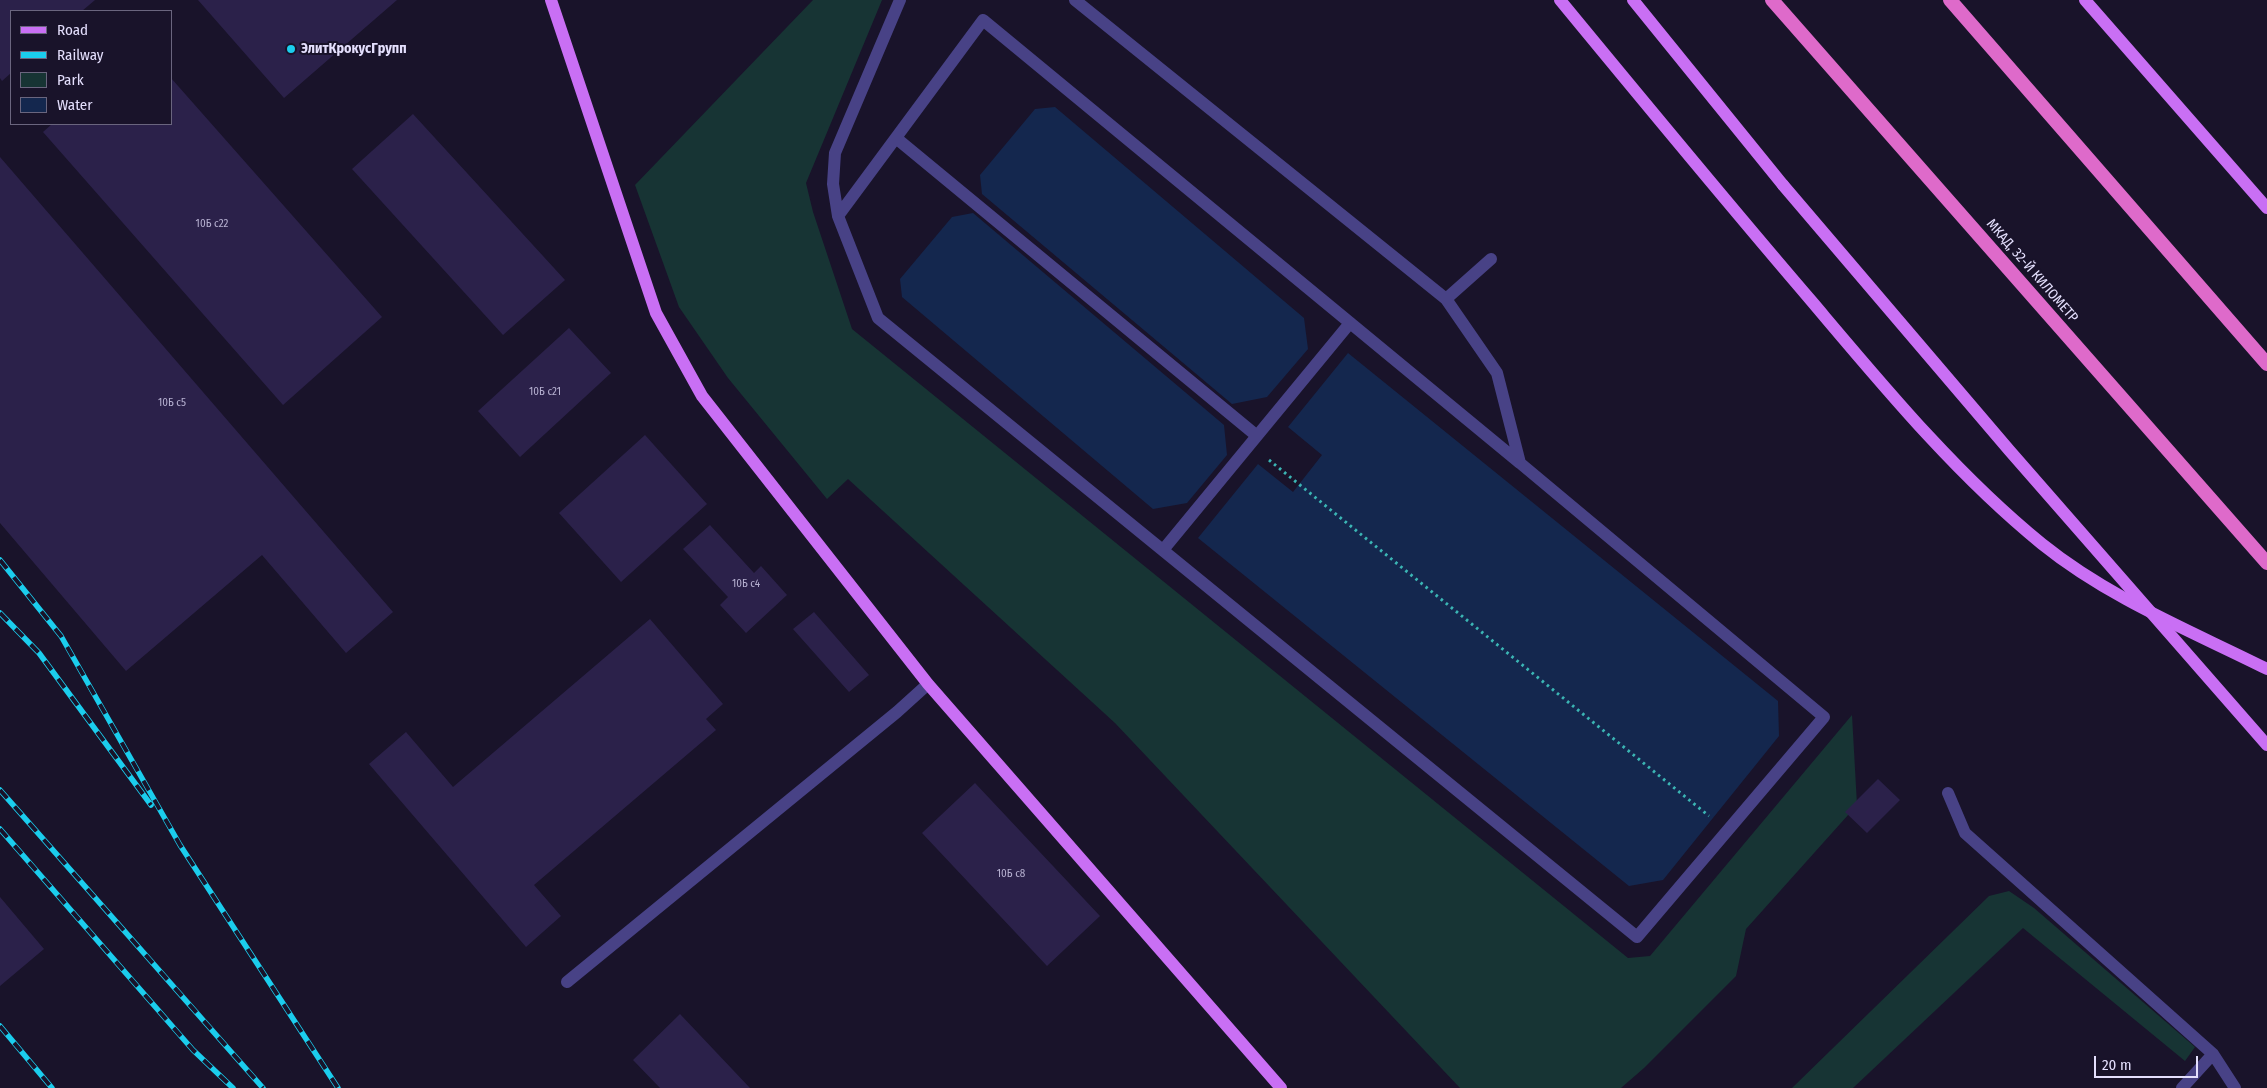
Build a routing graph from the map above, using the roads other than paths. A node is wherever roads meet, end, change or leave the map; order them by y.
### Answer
1 (551, 0) edge
2 (900, 0) edge
3 (1075, 0) edge
4 (1560, 0) edge
5 (1633, 0) edge
6 (1772, 0) edge
7 (1950, 0) edge
8 (2085, 0) edge
9 (896, 138) junction
10 (2267, 208) edge
11 (838, 216) junction
12 (1491, 259) dead end
13 (1446, 299) junction
14 (1350, 323) junction
15 (2267, 364) edge
16 (1254, 440) junction
17 (1520, 463) junction
18 (1163, 550) junction
19 (2267, 563) edge
20 (2267, 670) edge
21 (928, 684) junction
22 (2267, 745) edge
23 (1948, 793) dead end
24 (567, 982) dead end
25 (2213, 1054) junction
26 (1281, 1088) edge
27 (2182, 1088) edge
28 (2235, 1088) edge

1 - 21 main road
2 - 11 lane
3 - 13 lane
4 - 20 main road
5 - 22 main road, bridge
6 - 19 highway, МКАД, 32-Й КИЛОМЕТР
7 - 15 highway
8 - 10 main road
9 - 11 lane
9 - 14 lane
9 - 16 lane
11 - 18 lane
12 - 13 lane
13 - 17 lane
14 - 16 lane
14 - 17 lane
16 - 18 lane
17 - 18 lane
21 - 24 lane
21 - 26 main road
23 - 25 lane
25 - 27 lane
25 - 28 lane

